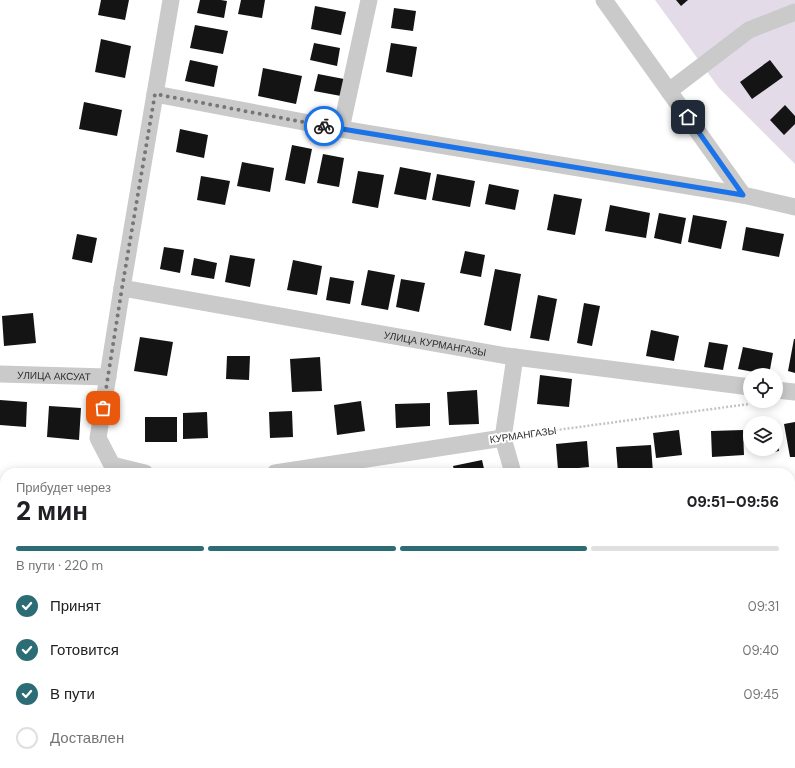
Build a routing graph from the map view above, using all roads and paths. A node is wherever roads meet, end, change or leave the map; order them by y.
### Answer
1 (172, 0) edge
2 (369, 0) edge
3 (604, 0) edge
4 (795, 12) edge
5 (669, 92) junction
6 (155, 94) junction
7 (342, 130) junction
8 (743, 195) junction
9 (795, 207) edge
10 (122, 288) junction
11 (515, 357) junction
12 (0, 374) edge
13 (108, 377) junction
14 (743, 386) edge
15 (783, 391) edge
16 (795, 392) edge
17 (743, 405) edge
18 (503, 438) junction
19 (124, 468) edge
20 (308, 468) edge
21 (512, 468) edge

1 - 6 street
2 - 7 street
3 - 5 street
4 - 5 street
5 - 8 street
6 - 7 street
6 - 10 street
7 - 8 street
8 - 9 street
10 - 11 street, УЛИЦА КУРМАНГАЗЫ
10 - 13 street
11 - 14 street, УЛИЦА КУРМАНГАЗЫ
11 - 18 street
12 - 13 street, УЛИЦА АКСУАТ
13 - 19 street
15 - 16 street
17 - 18 path, КУРМАНГАЗЫ
18 - 20 street, КУРМАНГАЗЫ
18 - 21 street

